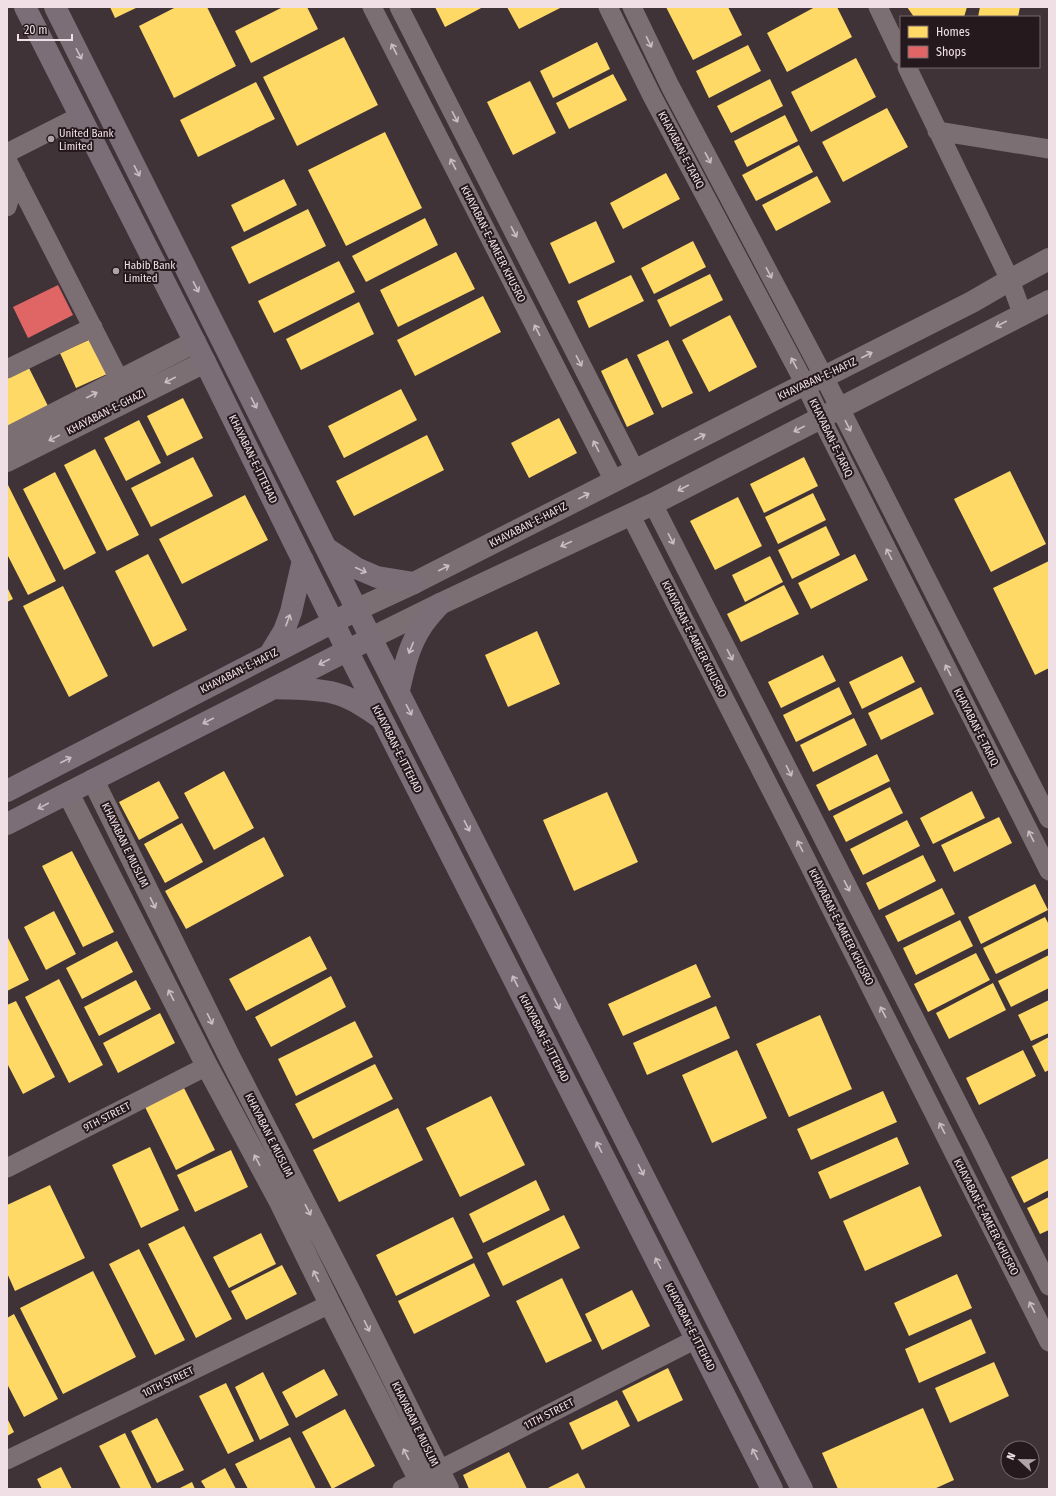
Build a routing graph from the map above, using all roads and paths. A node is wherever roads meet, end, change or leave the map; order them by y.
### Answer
1 (25, 7) edge
2 (55, 7) edge
3 (372, 7) edge
4 (399, 7) edge
5 (608, 7) edge
6 (632, 7) edge
7 (878, 7) edge
8 (900, 53) edge
9 (907, 68) edge
10 (670, 86) junction
11 (445, 96) junction
12 (652, 96) junction
13 (424, 107) junction
14 (80, 116) junction
15 (689, 121) junction
16 (937, 131) junction
17 (672, 133) junction
18 (1049, 149) edge
19 (7, 153) edge
20 (7, 160) edge
21 (16, 177) junction
22 (7, 207) edge
23 (1049, 259) edge
24 (1010, 280) junction
25 (1049, 301) edge
26 (1022, 313) junction
27 (93, 327) junction
28 (195, 342) junction
29 (205, 362) junction
30 (7, 370) edge
31 (814, 380) junction
32 (120, 381) junction
33 (830, 413) junction
34 (7, 438) edge
35 (7, 461) edge
36 (635, 470) junction
37 (614, 481) junction
38 (653, 504) junction
39 (630, 514) junction
40 (328, 550) junction
41 (303, 560) junction
42 (414, 583) junction
43 (440, 604) junction
44 (358, 609) junction
45 (334, 622) junction
46 (371, 638) junction
47 (348, 650) junction
48 (270, 654) junction
49 (273, 688) junction
50 (399, 690) junction
51 (382, 718) junction
52 (93, 780) junction
53 (7, 791) edge
54 (68, 792) junction
55 (1049, 819) edge
56 (7, 824) edge
57 (1046, 861) edge
58 (207, 1066) junction
59 (978, 1143) junction
60 (956, 1157) junction
61 (7, 1168) edge
62 (993, 1174) junction
63 (970, 1185) junction
64 (288, 1195) junction
65 (1049, 1286) edge
66 (330, 1304) junction
67 (696, 1339) junction
68 (1049, 1342) edge
69 (7, 1460) edge
70 (438, 1470) junction
71 (415, 1486) edge
72 (448, 1489) edge
73 (772, 1489) edge
74 (802, 1489) edge

1 - 14 main road, KHAYABAN-E-ITTEHAD
2 -> 40 main road
13 -> 3 street, KHAYABAN-E-AMEER KHUSRO
4 - 11 street
5 - 12 street, KHAYABAN-E-TARIQ
6 -> 10 street, KHAYABAN-E-TARIQ
7 - 8 street
9 - 16 street
10 - 12 street
10 - 15 street, KHAYABAN-E-TARIQ
11 - 13 street
11 -> 36 street
12 - 17 street, KHAYABAN-E-TARIQ
37 -> 13 street, KHAYABAN-E-AMEER KHUSRO
14 - 19 street
14 - 28 main road, KHAYABAN-E-ITTEHAD
15 - 17 street
15 -> 31 street, KHAYABAN-E-TARIQ
16 - 18 street
16 - 24 street
31 -> 17 street, KHAYABAN-E-TARIQ
20 - 21 street
21 - 22 street
21 - 27 street
23 - 24 street, KHAYABAN-E-HAFIZ
24 - 26 street
31 -> 24 street, KHAYABAN-E-HAFIZ
25 - 26 street
26 -> 33 street
27 - 30 street
27 - 32 street
28 - 29 main road, KHAYABAN-E-ITTEHAD
28 - 32 street, KHAYABAN-E-GHAZI
29 -> 35 street, KHAYABAN-E-GHAZI
29 - 41 main road, KHAYABAN-E-ITTEHAD
31 - 33 street, KHAYABAN-E-TARIQ
36 -> 31 street, KHAYABAN-E-HAFIZ
34 -> 32 street, KHAYABAN-E-GHAZI
33 -> 38 street
33 -> 55 street, KHAYABAN-E-TARIQ
57 -> 33 street, KHAYABAN-E-TARIQ
36 - 37 street, KHAYABAN-E-HAFIZ
42 -> 37 street, KHAYABAN-E-HAFIZ
38 - 39 street
38 -> 59 street
39 -> 43 street
60 -> 39 street, KHAYABAN-E-AMEER KHUSRO
40 -> 42 main road
40 - 44 main road
41 - 45 main road, KHAYABAN-E-ITTEHAD
48 -> 41 main road
42 - 44 street, KHAYABAN-E-HAFIZ
43 - 46 street
43 -> 50 main road
44 - 45 main road, KHAYABAN-E-HAFIZ
44 - 46 main road
45 - 47 main road, KHAYABAN-E-ITTEHAD
45 - 48 main road, KHAYABAN-E-HAFIZ
46 - 47 main road
46 - 50 main road
47 -> 49 main road
47 - 51 main road, KHAYABAN-E-ITTEHAD
53 -> 48 main road, KHAYABAN-E-HAFIZ
49 - 51 main road
49 -> 52 main road
50 -> 74 main road
67 -> 51 main road, KHAYABAN-E-ITTEHAD
52 - 54 main road
52 -> 64 street, KHAYABAN E MUSLIM
54 -> 56 main road
58 -> 54 street
58 - 61 street, 9TH STREET
64 -> 58 street
59 - 60 street
59 - 62 street
60 - 63 street, KHAYABAN-E-AMEER KHUSRO
62 - 63 street
62 - 65 street
68 -> 63 street, KHAYABAN-E-AMEER KHUSRO
66 -> 64 street
64 -> 70 street, KHAYABAN E MUSLIM
66 - 69 street, 10TH STREET
71 -> 66 street
67 - 70 street, 11TH STREET
73 -> 67 main road, KHAYABAN-E-ITTEHAD
70 - 71 street, 11TH STREET
70 - 72 street, KHAYABAN E MUSLIM

